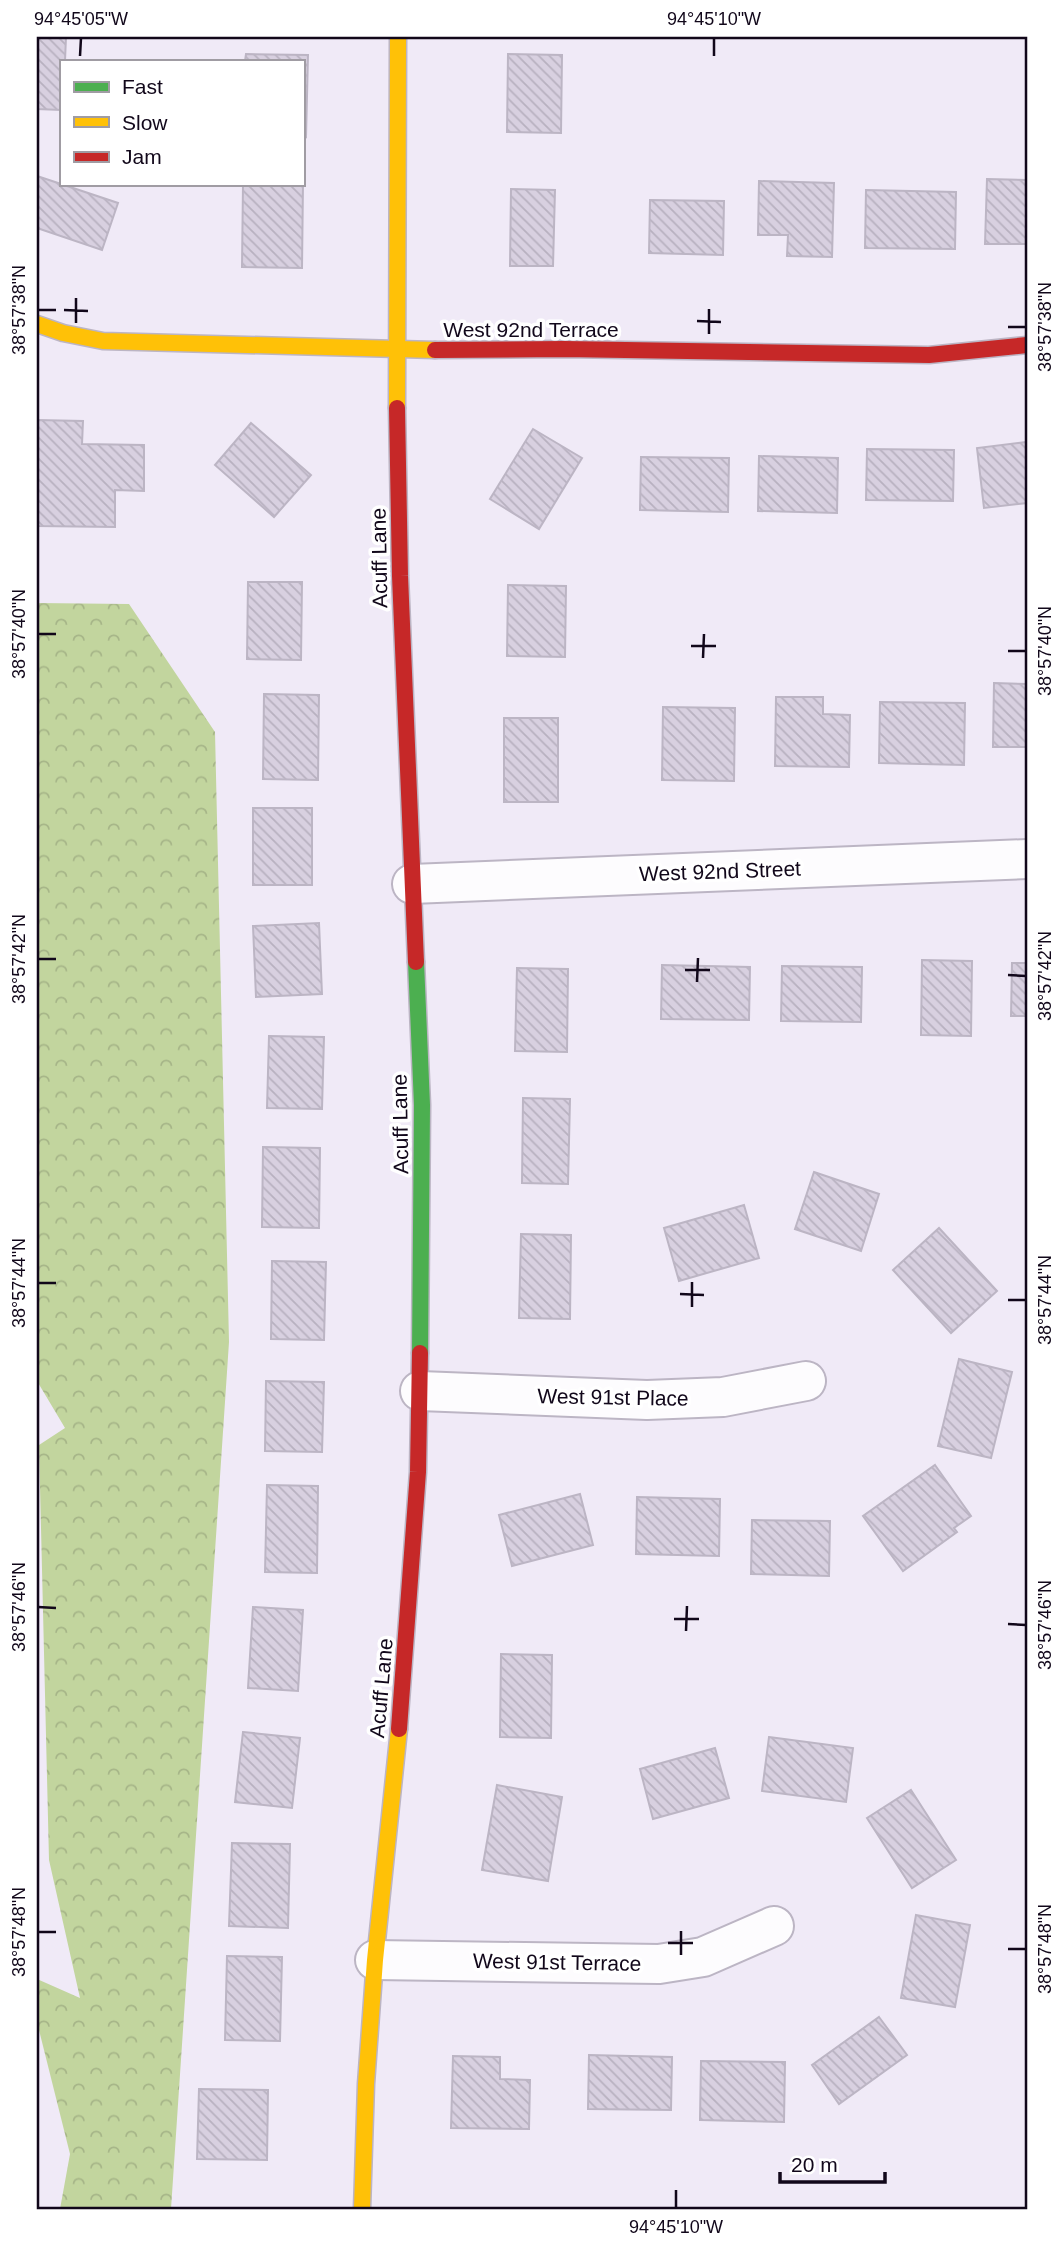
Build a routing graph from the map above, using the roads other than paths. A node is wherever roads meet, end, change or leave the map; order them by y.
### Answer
1 (398, 37) edge
2 (37, 324) edge
3 (1027, 345) edge
4 (397, 349) junction
5 (1027, 859) edge
6 (412, 884) junction
7 (806, 1381) dead end
8 (420, 1391) junction
9 (774, 1926) dead end
10 (375, 1960) junction
11 (362, 2209) edge

1 - 4 street, Acuff Lane
2 - 4 street, West 92nd Terrace
3 - 4 street, West 92nd Terrace
4 - 6 street, Acuff Lane
5 - 6 street, West 92nd Street
6 - 8 street, Acuff Lane
7 - 8 street, West 91st Place
8 - 10 street, Acuff Lane
9 - 10 street, West 91st Terrace
10 - 11 street, Acuff Lane

